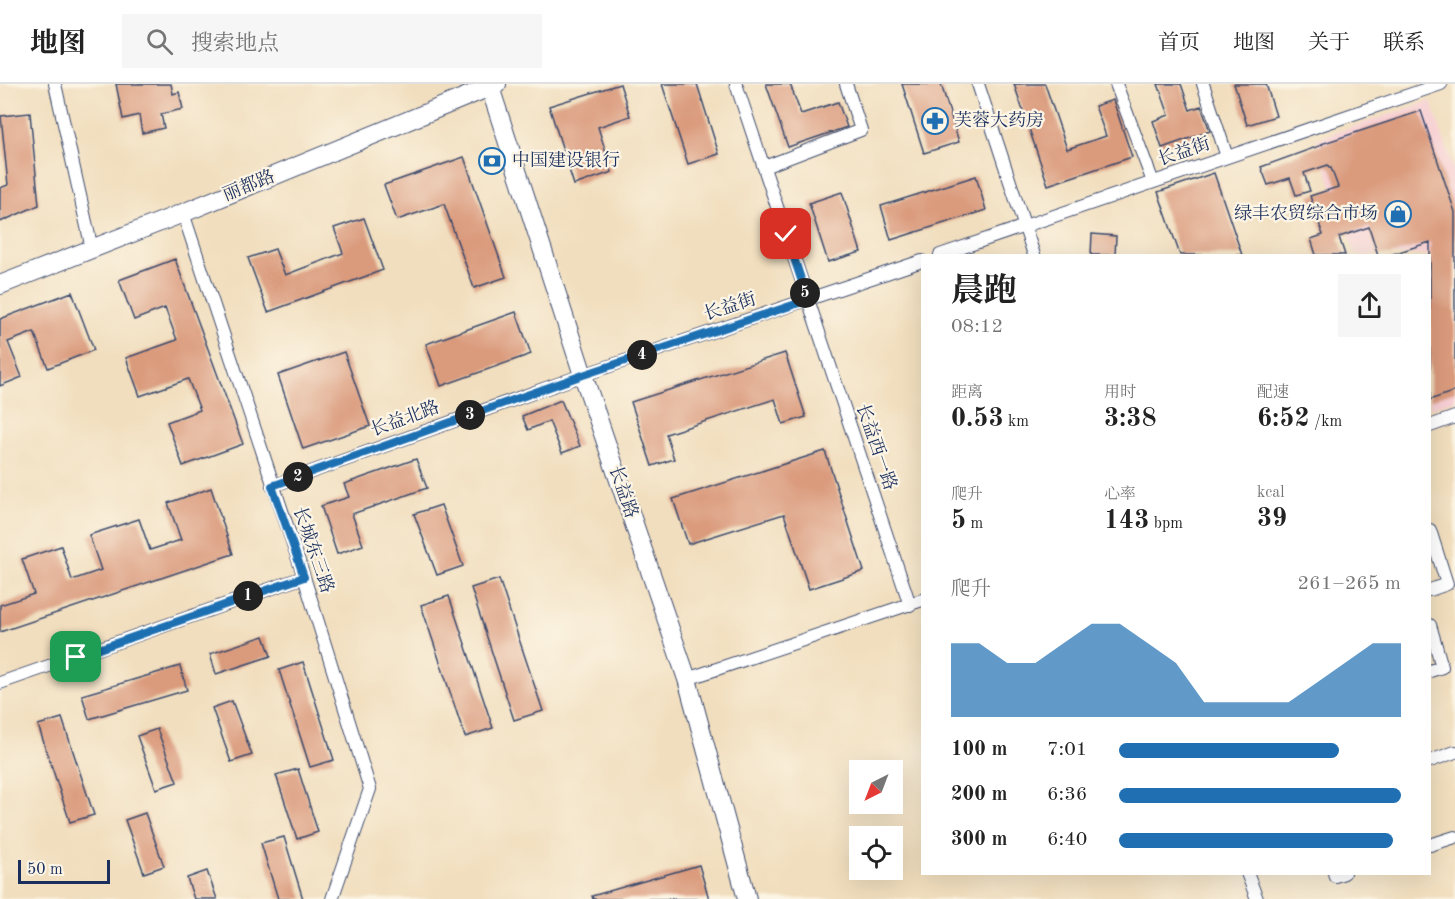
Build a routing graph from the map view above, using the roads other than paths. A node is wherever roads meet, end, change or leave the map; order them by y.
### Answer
1 (55, 84) edge
2 (736, 84) edge
3 (846, 84) edge
4 (978, 84) edge
5 (1116, 84) edge
6 (1203, 84) edge
7 (1440, 84) edge
8 (492, 85) edge
9 (1227, 157) junction
10 (765, 168) junction
11 (1153, 182) junction
12 (183, 213) junction
13 (1025, 226) junction
14 (92, 249) junction
15 (943, 254) edge
16 (1034, 254) edge
17 (921, 261) edge
18 (0, 285) edge
19 (808, 300) junction
20 (583, 375) junction
21 (1455, 417) edge
22 (1431, 426) edge
23 (272, 486) junction
24 (1431, 533) edge
25 (304, 577) junction
26 (1431, 590) edge
27 (916, 602) edge
28 (1431, 628) edge
29 (1431, 671) edge
30 (687, 679) junction
31 (0, 683) edge
32 (1455, 752) edge
33 (1431, 761) edge
34 (1455, 837) edge
35 (1431, 845) edge
36 (1248, 875) edge
37 (332, 899) edge
38 (747, 899) edge
39 (1257, 899) edge

1 - 14 street
2 - 10 street, 长益西一路
3 - 10 street
4 - 13 street
5 - 11 street
6 - 9 street
7 - 9 street, 长益街
8 - 12 main road, 丽都路
8 - 20 main road, 长益路
9 - 11 street, 长益街
10 - 19 street, 长益西一路
11 - 13 street, 长益街
12 - 14 main road, 丽都路
12 - 23 street, 长城东三路
13 - 15 street, 长益街
13 - 16 street
14 - 18 main road, 丽都路
17 - 19 street, 长益街
19 - 20 street, 长益街
19 - 27 street, 长益西一路
20 - 23 street, 长益北路
20 - 30 main road, 长益路
21 - 22 street
23 - 25 street, 长城东三路
24 - 26 street
25 - 31 street
25 - 37 street, 长城东三路
27 - 30 street
28 - 29 street
30 - 38 main road, 长益路
32 - 33 street
34 - 35 street
36 - 39 street

